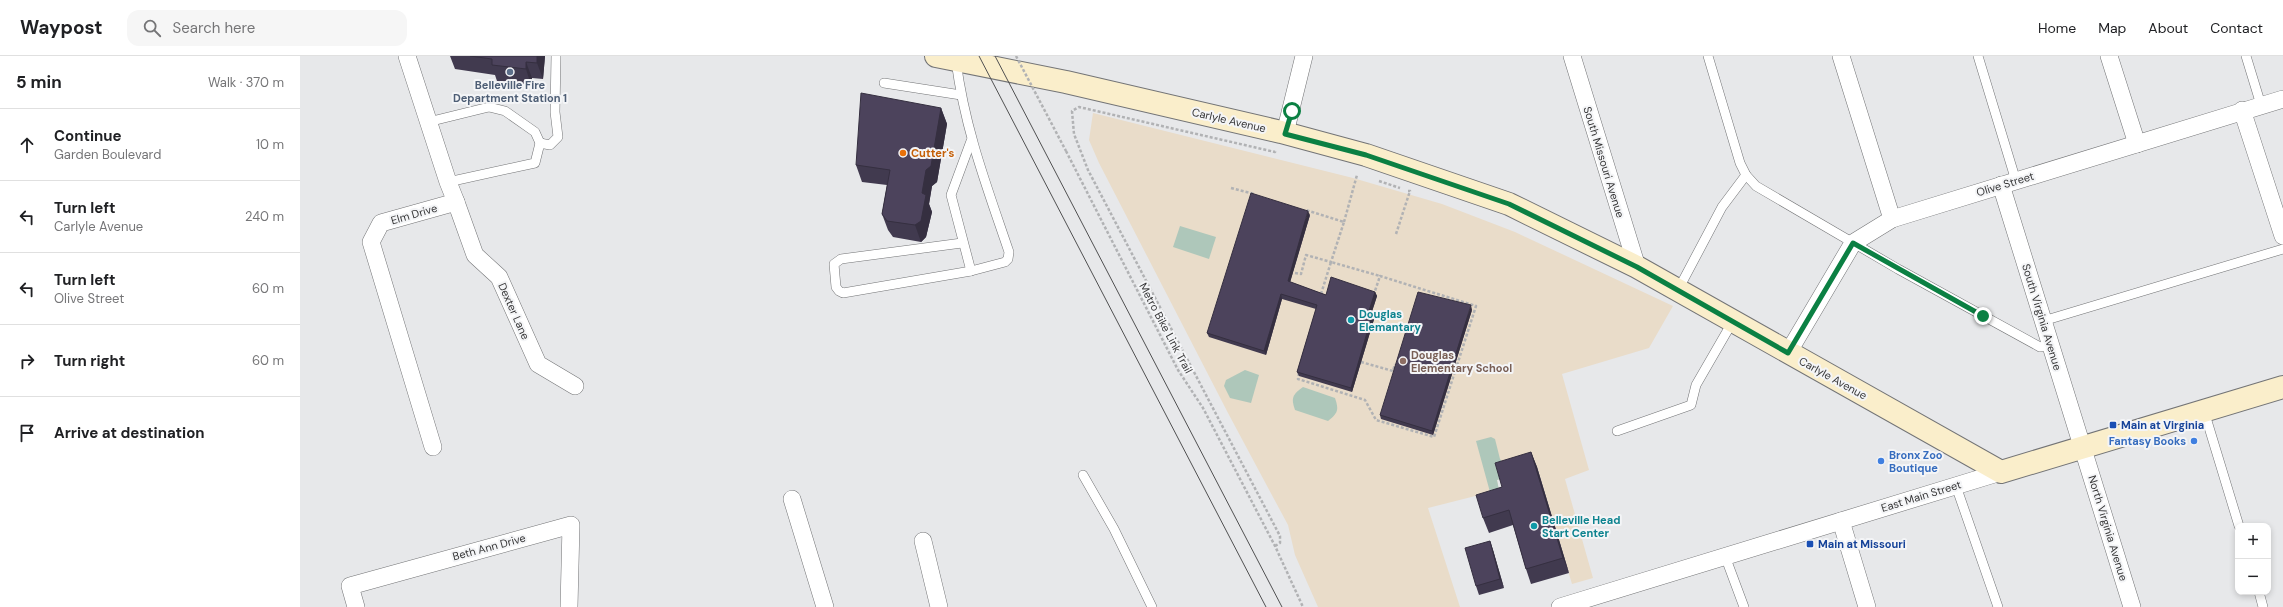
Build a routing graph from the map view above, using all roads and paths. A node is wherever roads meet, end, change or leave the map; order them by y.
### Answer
1 (407, 56) edge
2 (556, 56) edge
3 (1016, 56) edge
4 (1304, 56) edge
5 (1572, 56) edge
6 (1708, 56) edge
7 (1841, 56) edge
8 (1978, 56) edge
9 (2109, 56) edge
10 (2246, 56) edge
11 (946, 58) edge
12 (884, 83) dead end
13 (961, 95) junction
14 (2283, 99) edge
15 (2261, 105) junction
16 (2242, 110) junction
17 (428, 122) junction
18 (1283, 133) junction
19 (971, 140) junction
20 (540, 143) junction
21 (2137, 144) junction
22 (1357, 175) dead end
23 (1746, 175) junction
24 (1379, 181) dead end
25 (448, 182) junction
26 (2008, 183) junction
27 (1231, 188) dead end
28 (1258, 196) edge
29 (456, 202) junction
30 (1300, 209) edge
31 (1892, 219) junction
32 (1344, 222) junction
33 (1396, 234) dead end
34 (2283, 236) edge
35 (962, 243) junction
36 (1853, 243) junction
37 (2283, 249) edge
38 (1331, 262) junction
39 (1637, 267) junction
40 (971, 271) junction
41 (1295, 273) dead end
42 (1380, 276) junction
43 (1678, 290) junction
44 (1322, 294) edge
45 (1374, 295) edge
46 (1733, 321) junction
47 (2043, 321) junction
48 (2051, 346) junction
49 (1788, 353) junction
50 (1361, 362) edge
51 (1395, 364) edge
52 (1299, 372) edge
53 (575, 386) dead end
54 (2283, 387) edge
55 (2204, 412) junction
56 (1617, 431) dead end
57 (433, 447) dead end
58 (2083, 448) junction
59 (2001, 472) junction
60 (1083, 475) dead end
61 (1956, 486) junction
62 (792, 498) dead end
63 (1841, 521) junction
64 (2238, 523) edge
65 (923, 541) dead end
66 (1275, 546) junction
67 (1725, 556) junction
68 (2260, 595) edge
69 (1601, 601) edge
70 (356, 607) edge
71 (569, 607) edge
72 (825, 607) edge
73 (939, 607) edge
74 (1152, 607) edge
75 (1304, 607) edge
76 (1560, 607) edge
77 (1744, 607) edge
78 (1867, 607) edge
79 (1998, 607) edge
80 (2132, 607) edge
81 (2264, 607) edge

1 - 17 street
2 - 20 lane
3 - 66 path, Metro Bike Link Trail, bridge
4 - 18 street
5 - 39 street, South Missouri Avenue
6 - 23 lane
7 - 31 street
8 - 26 lane
9 - 21 street
10 - 15 lane
11 - 13 lane
11 - 18 main road, Carlyle Avenue
12 - 13 lane
13 - 19 lane
14 - 15 street, Olive Street
15 - 16 street, Olive Street
16 - 21 street, Olive Street
16 - 34 street
17 - 20 lane
17 - 25 street
18 - 39 main road, Carlyle Avenue
18 - 66 path
19 - 35 lane
19 - 40 lane
20 - 25 lane
21 - 26 street, Olive Street
22 - 32 path
23 - 36 lane
23 - 43 lane
24 - 33 path
25 - 29 street
26 - 31 street, Olive Street
26 - 47 street, South Virginia Avenue
27 - 28 path
29 - 53 street, Dexter Lane
29 - 57 street, Elm Drive
30 - 32 path
31 - 36 street, Olive Street
32 - 38 path
35 - 40 lane
35 - 40 lane
36 - 48 lane
36 - 49 street, Olive Street
37 - 47 lane
38 - 41 path
38 - 42 path
38 - 44 path
39 - 43 main road, Carlyle Avenue
42 - 45 path
42 - 52 path
43 - 46 main road, Carlyle Avenue
46 - 49 main road, Carlyle Avenue
46 - 56 lane
47 - 48 street, South Virginia Avenue
48 - 58 street, South Virginia Avenue
49 - 59 main road, Carlyle Avenue
50 - 51 path
54 - 55 main road, East Main Street
55 - 58 main road, East Main Street
55 - 64 lane
58 - 59 main road, East Main Street
58 - 80 street, North Virginia Avenue
59 - 61 street, East Main Street
60 - 74 lane
61 - 63 street, East Main Street
61 - 79 lane
62 - 72 street
63 - 67 street, East Main Street
63 - 78 street
65 - 73 street
66 - 75 path, Metro Bike Link Trail
67 - 69 street, East Main Street
67 - 77 lane
68 - 81 lane
69 - 76 street, East Main Street
70 - 71 street, Beth Ann Drive

